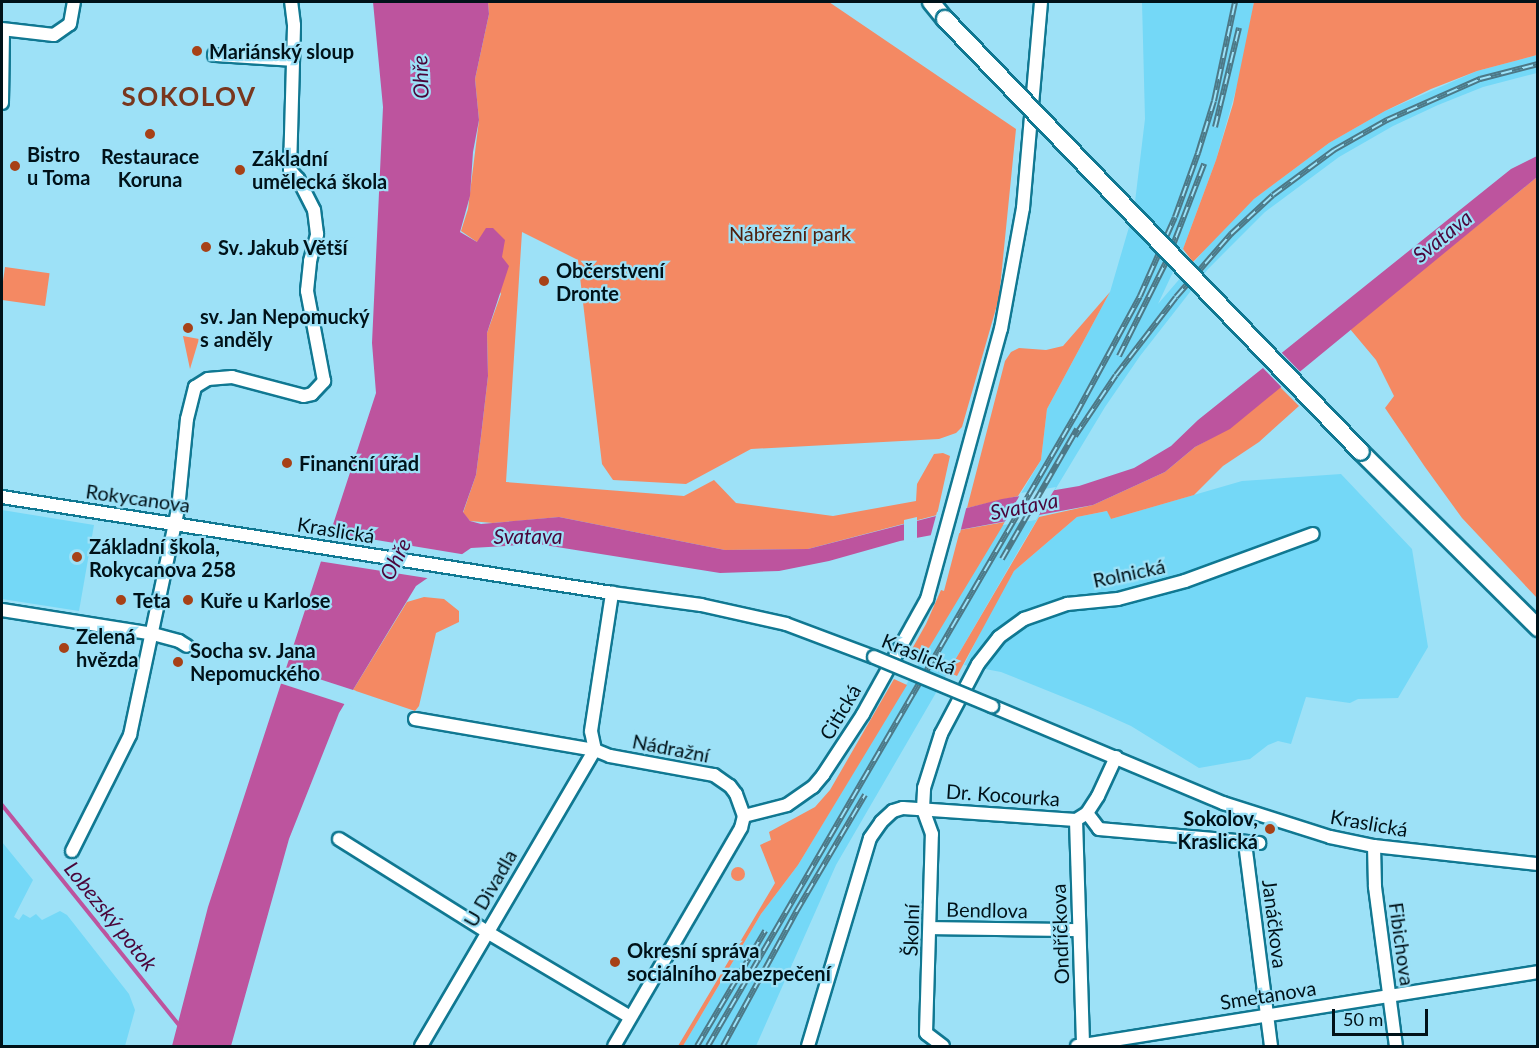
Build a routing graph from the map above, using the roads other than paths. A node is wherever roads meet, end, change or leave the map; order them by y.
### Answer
1 (74, 2) edge
2 (291, 2) edge
3 (931, 2) edge
4 (1041, 2) edge
5 (2, 29) edge
6 (214, 55) dead end
7 (293, 60) junction
8 (2, 103) edge
9 (2, 497) edge
10 (175, 523) junction
11 (1313, 534) dead end
12 (268, 539) joint
13 (612, 594) junction
14 (2, 610) edge
15 (1538, 628) edge
16 (153, 634) junction
17 (187, 646) dead end
18 (972, 673) joint
19 (415, 719) dead end
20 (595, 750) junction
21 (1116, 758) junction
22 (923, 809) junction
23 (744, 816) junction
24 (1081, 816) junction
25 (339, 839) dead end
26 (1245, 843) junction
27 (1259, 843) dead end
28 (1374, 846) junction
29 (72, 851) dead end
30 (1538, 864) edge
31 (931, 928) junction
32 (1079, 930) junction
33 (487, 932) junction
34 (1538, 972) edge
35 (1390, 995) junction
36 (1267, 1015) junction
37 (630, 1017) junction
38 (1081, 1046) edge
39 (421, 1047) edge
40 (614, 1047) edge
41 (808, 1047) edge
42 (943, 1047) edge
43 (1271, 1047) edge
44 (1396, 1047) edge

1 - 5 street
2 - 7 street
3 - 15 main road, bridge
4 - 23 street, Citická
5 - 8 street
6 - 7 street
7 - 10 street
9 - 10 street, Rokycanova
10 - 12 street, Rokycanova
10 - 16 street
11 - 18 street, Rolnická
12 - 13 street, Kraslická
13 - 20 street
13 - 21 street, Kraslická, bridge
14 - 16 street
16 - 17 street
16 - 29 street
18 - 22 street, Dr. Kocourka
19 - 20 street, Nádražní
20 - 23 street, Nádražní
20 - 33 street, U Divadla
21 - 24 street, Dr. Kocourka
21 - 28 street, Kraslická
22 - 24 street, Dr. Kocourka
22 - 31 street, Školní
22 - 41 street, Dr. Kocourka
23 - 37 street
24 - 26 street
24 - 32 street, Ondříčkova
25 - 33 street
26 - 27 street
26 - 36 street, Janáčkova
28 - 30 street, Kraslická
28 - 35 street, Fibichova
31 - 32 street, Bendlova
31 - 42 street, Školní
32 - 38 street, Ondříčkova
33 - 37 street
33 - 39 street, U Divadla
34 - 35 street, Smetanova
35 - 36 street, Smetanova
35 - 44 street, Fibichova
36 - 38 street, Smetanova
36 - 43 street, Janáčkova
37 - 40 street

